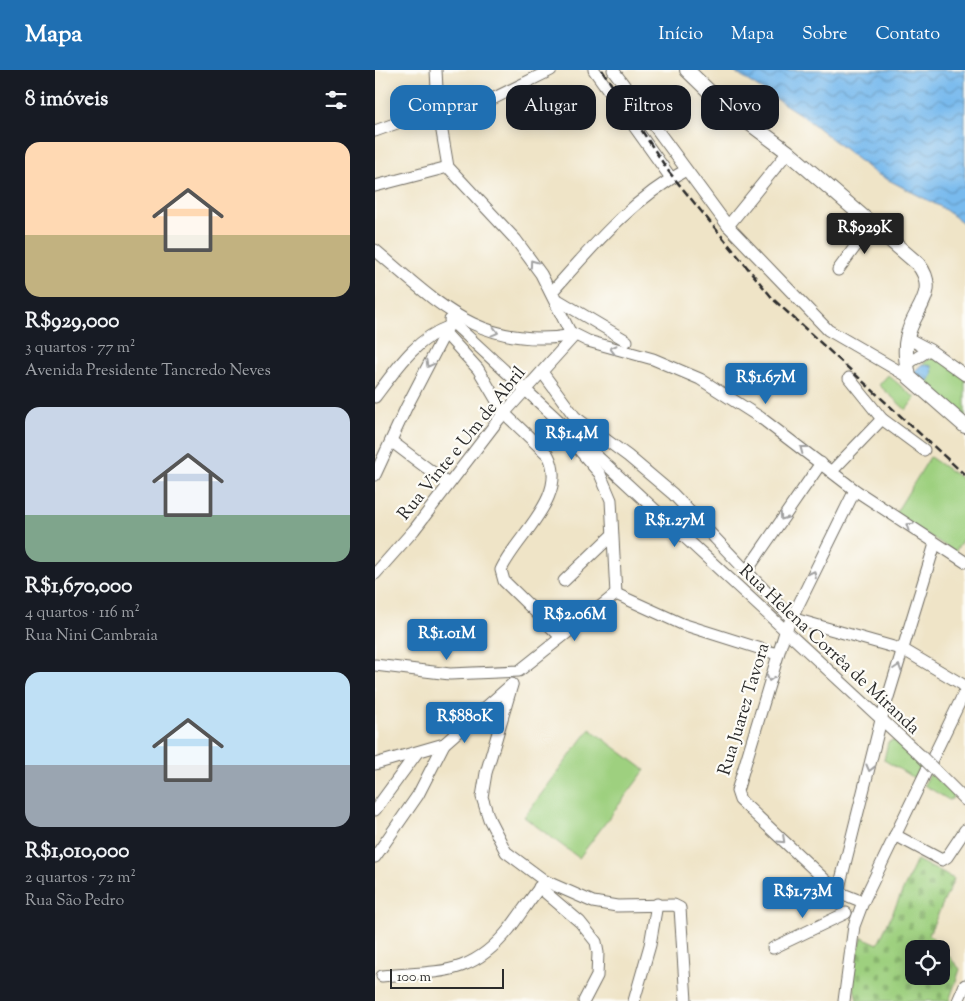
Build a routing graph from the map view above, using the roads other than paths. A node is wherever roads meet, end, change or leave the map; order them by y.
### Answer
1 (436, 70) edge
2 (551, 70) edge
3 (594, 70) edge
4 (613, 70) edge
5 (687, 70) edge
6 (437, 85) edge
7 (496, 97) edge
8 (390, 126) edge
9 (441, 130) edge
10 (375, 131) edge
11 (788, 152) junction
12 (447, 167) junction
13 (686, 170) junction
14 (671, 178) junction
15 (375, 186) edge
16 (871, 225) junction
17 (728, 226) junction
18 (375, 250) edge
19 (838, 270) dead end
20 (551, 295) junction
21 (448, 323) junction
22 (575, 336) junction
23 (907, 338) junction
24 (627, 341) dead end
25 (929, 350) junction
26 (908, 370) junction
27 (542, 372) junction
28 (965, 375) edge
29 (849, 378) dead end
30 (527, 390) junction
31 (375, 397) edge
32 (504, 413) junction
33 (882, 418) junction
34 (965, 426) edge
35 (571, 431) junction
36 (391, 441) junction
37 (923, 450) dead end
38 (821, 463) junction
39 (832, 471) junction
40 (375, 476) edge
41 (448, 484) junction
42 (855, 490) junction
43 (612, 535) junction
44 (935, 544) junction
45 (965, 562) edge
46 (746, 572) junction
47 (375, 574) edge
48 (564, 581) dead end
49 (616, 594) junction
50 (791, 618) junction
51 (785, 632) junction
52 (561, 637) junction
53 (904, 650) junction
54 (777, 654) junction
55 (375, 665) edge
56 (519, 672) junction
57 (512, 685) junction
58 (965, 686) edge
59 (965, 691) edge
60 (881, 720) junction
61 (444, 744) junction
62 (416, 754) junction
63 (375, 764) edge
64 (965, 800) edge
65 (375, 810) edge
66 (965, 830) edge
67 (895, 834) junction
68 (375, 857) edge
69 (542, 884) junction
70 (838, 892) junction
71 (863, 902) junction
72 (657, 904) junction
73 (846, 913) junction
74 (855, 926) junction
75 (773, 948) dead end
76 (382, 976) dead end
77 (965, 985) edge
78 (846, 988) junction
79 (584, 1001) edge
80 (634, 1001) edge
81 (686, 1001) edge
82 (844, 1001) edge
83 (849, 1001) edge
84 (958, 1001) edge

1 - 6 street
2 - 7 street
3 - 14 street
4 - 13 street
5 - 11 main road
8 - 10 street
9 - 12 street
11 - 16 main road
11 - 17 street
12 - 15 street
20 -> 12 street
13 - 14 street
13 - 17 street
14 - 20 street
16 - 19 street
16 - 23 main road
17 - 26 street
18 - 21 street, Rua Helena Corrêa de Miranda
20 - 22 street
20 - 24 street
21 -> 22 street
21 - 30 street, Rua Helena Corrêa de Miranda
21 - 31 street
21 - 32 street
21 -> 36 street
22 - 27 street, Rua Vinte e Um de Abril
38 -> 22 street
23 - 25 street
23 - 26 main road
25 - 26 street
25 - 28 street
26 - 34 main road
27 - 30 street, Rua Vinte e Um de Abril
27 - 46 street
29 - 33 street
30 - 32 street, Rua Vinte e Um de Abril
30 - 35 street, Rua Helena Corrêa de Miranda
32 - 41 street, Rua Vinte e Um de Abril
32 - 52 street
33 - 37 street
33 - 39 street
35 - 43 street
35 - 51 street, Rua Helena Corrêa de Miranda
36 - 40 street
36 - 41 street
38 - 39 street
38 -> 46 street
39 - 42 street
41 - 47 street, Rua Vinte e Um de Abril
44 -> 42 street
50 -> 42 street, Rua Juarez Tavora
43 - 48 street
43 - 49 street
44 - 45 street
44 - 53 street
46 - 50 street
49 - 52 street
49 - 54 street
50 - 51 street, Rua Juarez Tavora
50 - 53 street
51 - 54 street, Rua Juarez Tavora
51 - 60 street, Rua Helena Corrêa de Miranda
52 - 56 street
53 - 58 street
60 -> 53 street
54 -> 70 street, Rua Juarez Tavora
55 - 56 street
56 - 57 street
57 - 61 street
57 - 69 street
59 - 67 street
60 - 64 street, Rua Helena Corrêa de Miranda, bridge
60 -> 70 street
61 - 62 street
61 - 68 street
62 - 63 street
62 - 65 street
66 - 67 street
67 - 71 street
69 - 72 street
69 - 76 street
69 - 79 street
70 - 71 street, Rua Juarez Tavora
70 - 73 street
71 - 74 street
72 - 80 street
72 - 81 street
73 - 74 street
73 - 75 street
74 - 78 street
77 - 84 street
78 - 82 street
78 - 83 street

